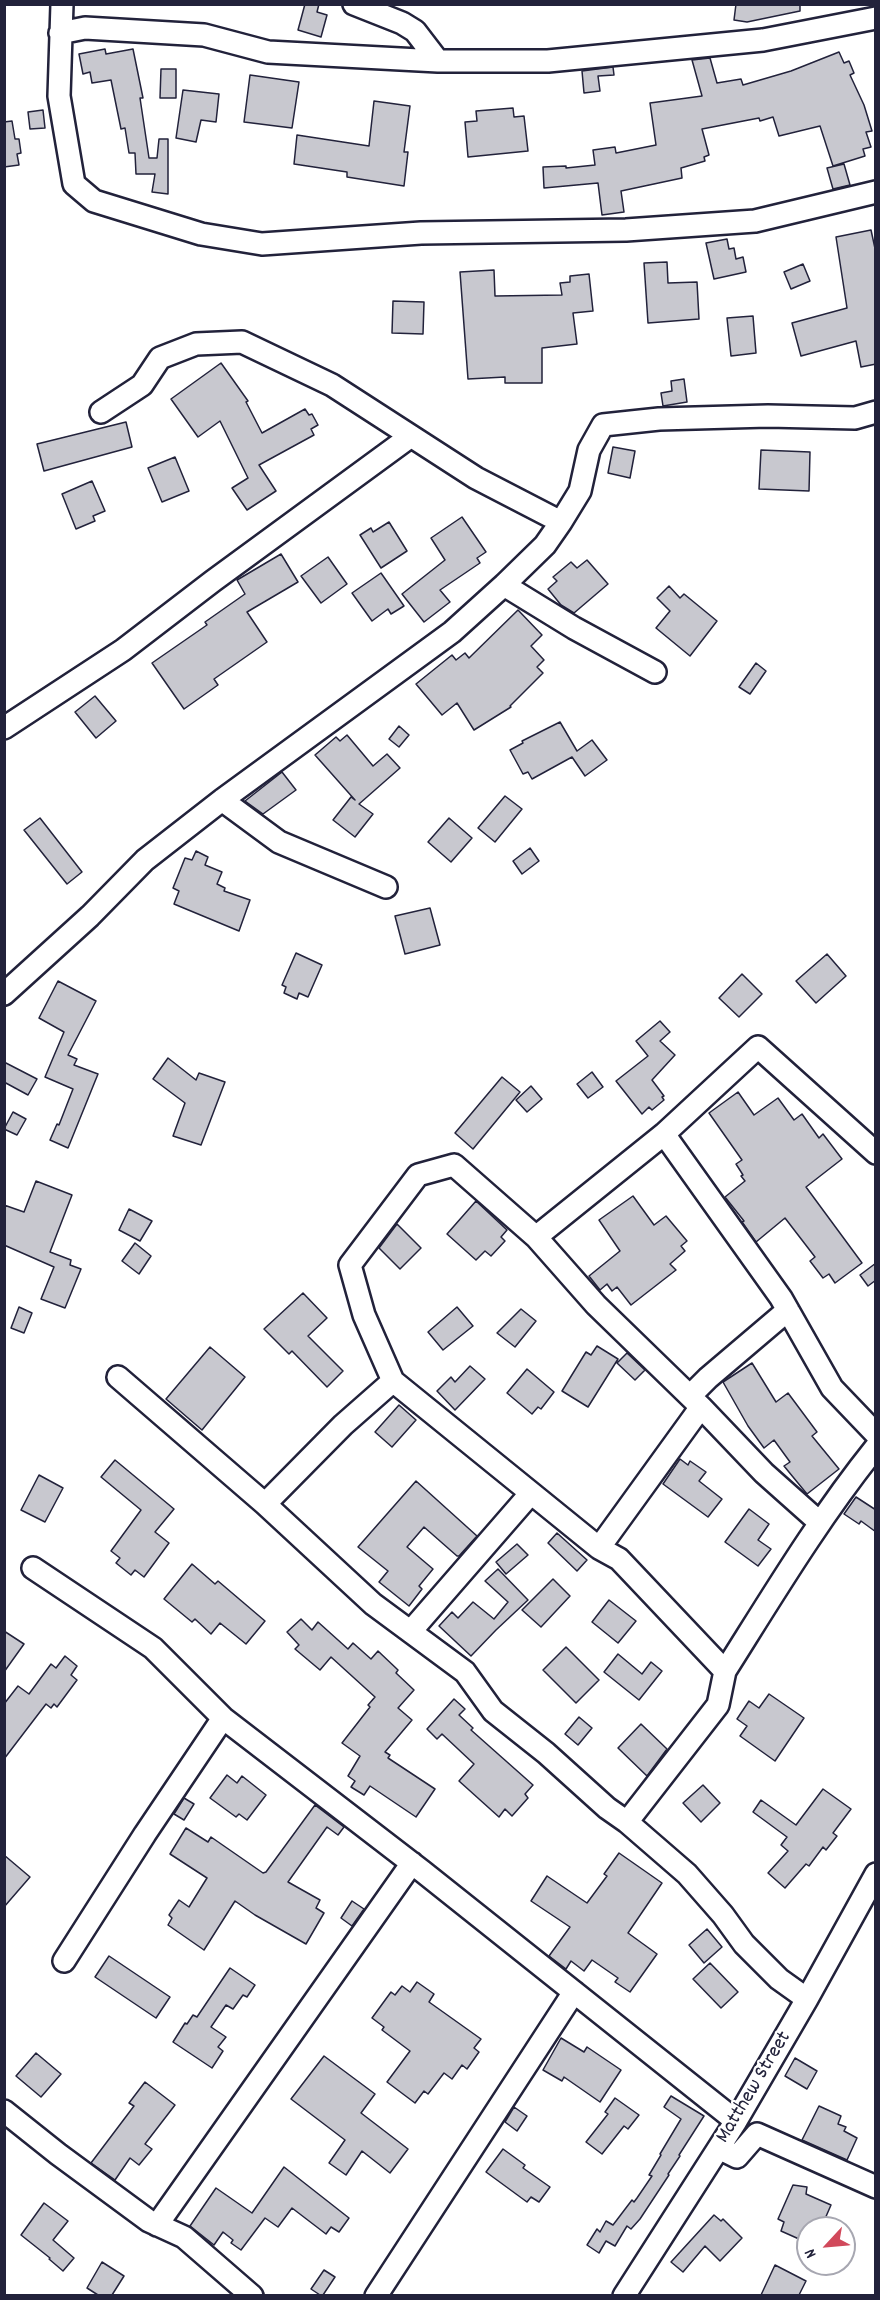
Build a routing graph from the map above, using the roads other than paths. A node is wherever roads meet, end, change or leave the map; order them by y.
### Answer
1 (62, 4) edge
2 (354, 4) edge
3 (876, 18) edge
4 (60, 33) junction
5 (438, 61) junction
6 (876, 192) edge
7 (100, 412) dead end
8 (876, 412) edge
9 (411, 436) junction
10 (561, 522) junction
11 (504, 585) junction
12 (654, 672) dead end
13 (4, 728) edge
14 (222, 800) junction
15 (386, 887) dead end
16 (4, 994) edge
17 (664, 1134) junction
18 (876, 1153) edge
19 (536, 1237) junction
20 (788, 1310) junction
21 (118, 1377) dead end
22 (393, 1381) junction
23 (696, 1402) junction
24 (876, 1434) edge
25 (876, 1447) edge
26 (531, 1493) junction
27 (265, 1504) junction
28 (819, 1522) junction
29 (599, 1548) junction
30 (33, 1568) dead end
31 (411, 1631) junction
32 (725, 1671) junction
33 (223, 1718) junction
34 (627, 1822) junction
35 (412, 1863) junction
36 (876, 1874) edge
37 (64, 1961) dead end
38 (574, 1992) junction
39 (807, 1999) junction
40 (4, 2111) edge
41 (736, 2121) junction
42 (719, 2148) junction
43 (876, 2187) edge
44 (157, 2225) junction
45 (252, 2295) edge
46 (376, 2295) edge
47 (624, 2295) edge

1 - 4 street
2 - 5 street
3 - 5 street
4 - 5 street
4 - 6 street
7 - 9 street
8 - 10 street
9 - 10 street
9 - 13 street
10 - 11 street
11 - 12 street
11 - 14 street
14 - 15 street
14 - 16 street
17 - 18 street
17 - 19 street
17 - 20 street
19 - 22 street
19 - 23 street
20 - 23 street
20 - 24 street
21 - 27 street
22 - 26 street
22 - 27 street
23 - 28 street
23 - 29 street
25 - 28 street
26 - 29 street
26 - 31 street
27 - 31 street
28 - 32 street
29 - 32 street
30 - 33 street
31 - 34 street
32 - 34 street
33 - 35 street
33 - 37 street
34 - 39 street
35 - 38 street
35 - 44 street
36 - 39 street, Matthew Street
38 - 41 street
38 - 46 street
39 - 41 street, Matthew Street
40 - 44 street
41 - 42 street, Matthew Street
42 - 43 street
42 - 47 street, Matthew Street
44 - 45 street

